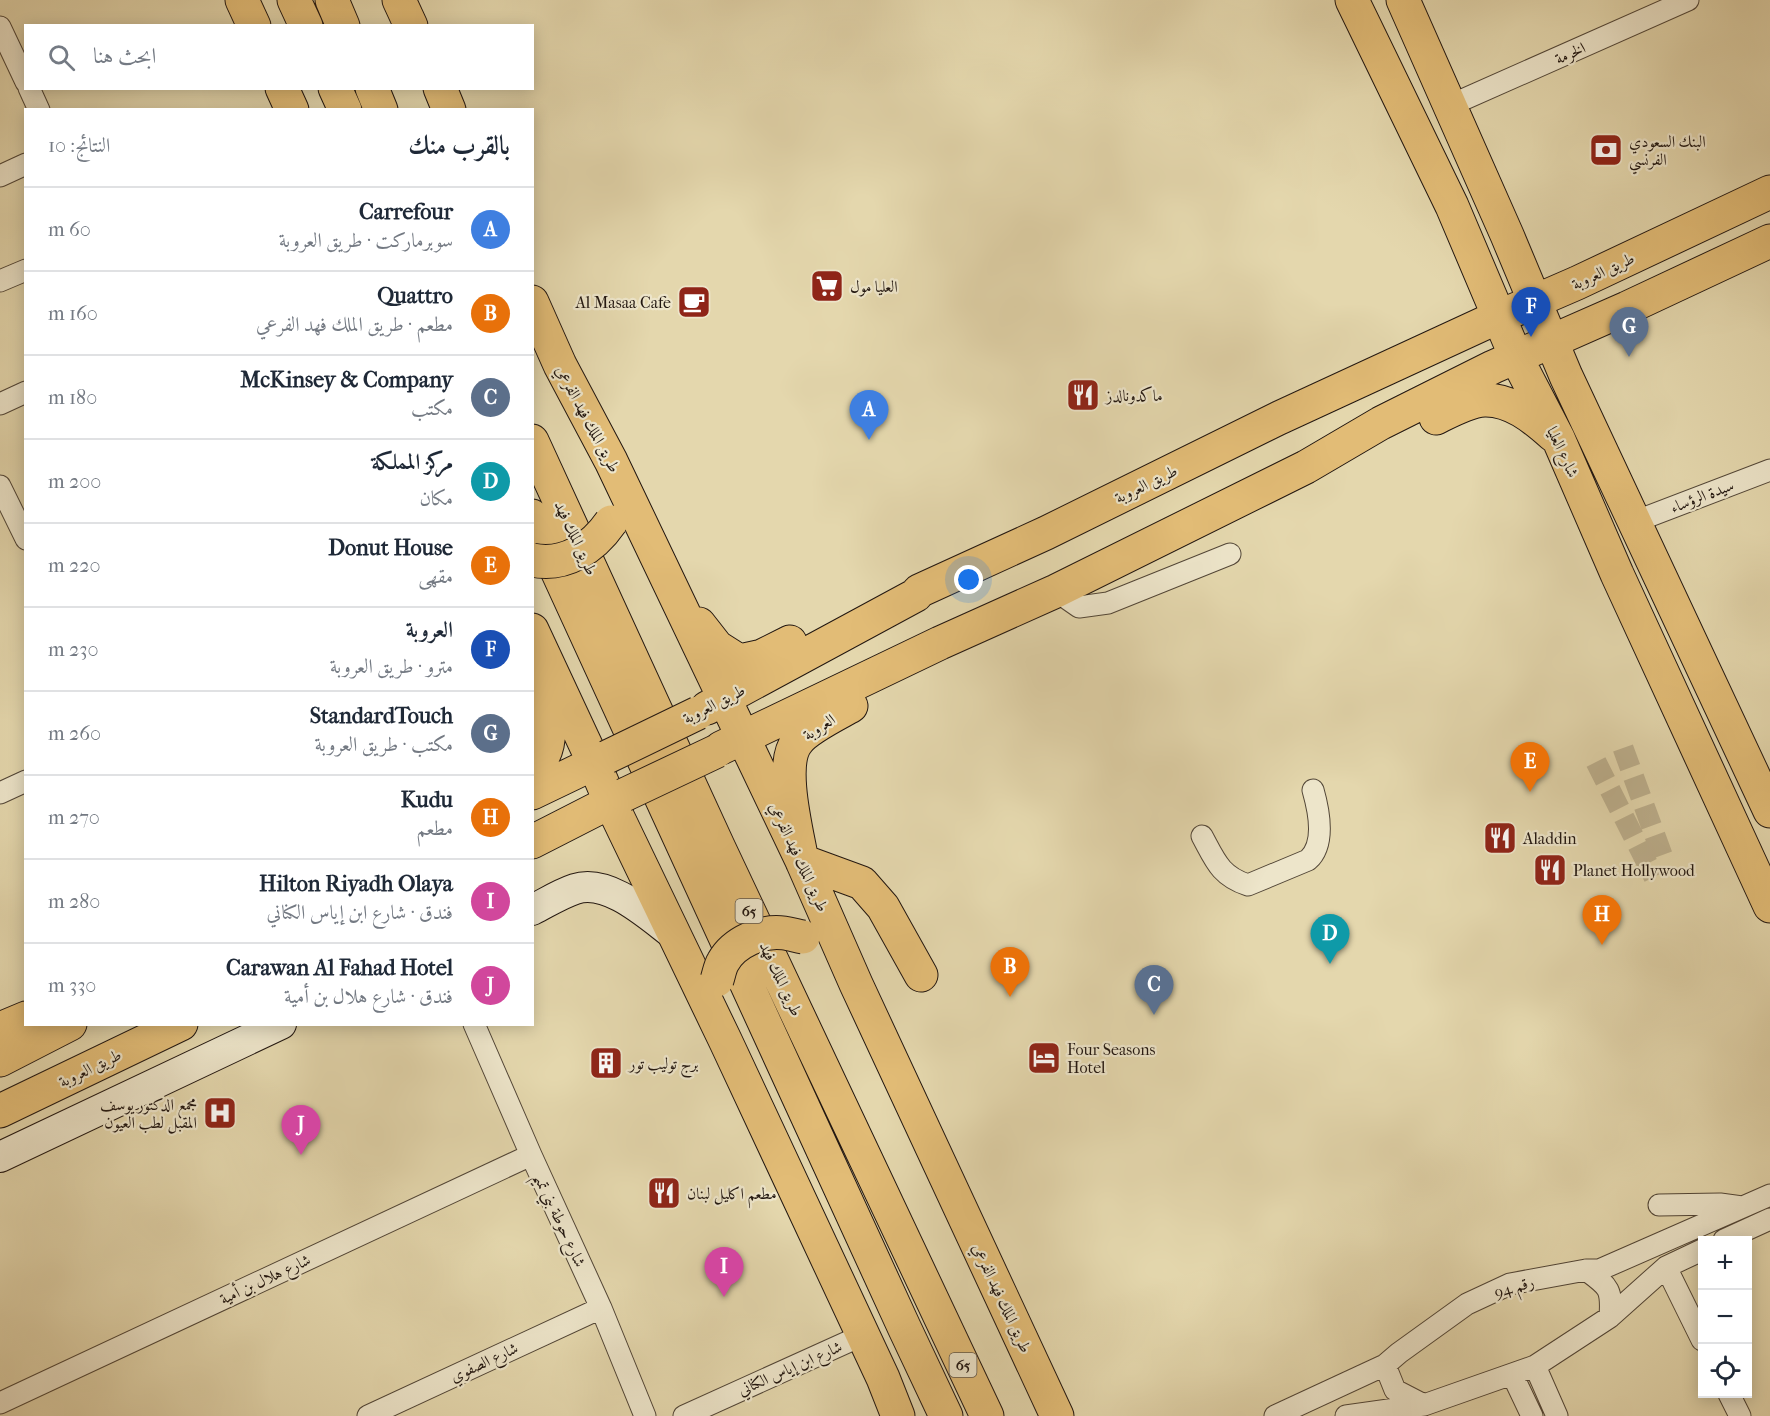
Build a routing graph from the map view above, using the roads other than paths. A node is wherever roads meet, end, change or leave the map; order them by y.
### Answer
1 (242, 0) edge
2 (294, 0) edge
3 (332, 0) edge
4 (399, 0) edge
5 (1352, 0) edge
6 (1403, 0) edge
7 (1687, 0) edge
8 (253, 24) edge
9 (305, 24) edge
10 (342, 24) edge
11 (410, 24) edge
12 (0, 27) edge
13 (24, 78) edge
14 (30, 90) edge
15 (283, 90) edge
16 (337, 90) edge
17 (373, 90) edge
18 (441, 90) edge
19 (1451, 105) junction
20 (38, 108) edge
21 (291, 108) edge
22 (344, 108) edge
23 (380, 108) edge
24 (448, 108) edge
25 (24, 165) edge
26 (0, 176) edge
27 (1770, 192) edge
28 (1770, 241) edge
29 (24, 271) edge
30 (0, 281) edge
31 (1535, 302) junction
32 (534, 306) edge
33 (1499, 316) junction
34 (1551, 341) junction
35 (1516, 357) junction
36 (560, 365) junction
37 (24, 393) edge
38 (0, 404) edge
39 (1558, 438) junction
40 (534, 445) edge
41 (1306, 467) junction
42 (1770, 470) edge
43 (0, 486) edge
44 (534, 520) edge
45 (1634, 522) junction
46 (24, 535) edge
47 (1230, 554) dead end
48 (534, 560) edge
49 (919, 591) junction
50 (1056, 591) junction
51 (673, 592) junction
52 (534, 634) edge
53 (940, 643) junction
54 (534, 673) edge
55 (712, 706) junction
56 (729, 744) junction
57 (601, 760) junction
58 (542, 778) edge
59 (24, 782) edge
60 (1313, 790) dead end
61 (534, 791) edge
62 (0, 793) edge
63 (617, 798) junction
64 (1770, 811) edge
65 (1202, 836) dead end
66 (534, 841) edge
67 (802, 861) junction
68 (1770, 906) edge
69 (534, 908) edge
70 (673, 934) junction
71 (921, 975) dead end
72 (856, 984) junction
73 (24, 1019) edge
74 (66, 1026) edge
75 (177, 1026) edge
76 (277, 1026) edge
77 (475, 1026) edge
78 (0, 1029) edge
79 (726, 1042) junction
80 (0, 1060) edge
81 (0, 1111) edge
82 (531, 1155) junction
83 (0, 1157) edge
84 (1770, 1196) edge
85 (1659, 1205) dead end
86 (1742, 1208) junction
87 (1770, 1219) edge
88 (1733, 1236) edge
89 (1698, 1252) edge
90 (1666, 1267) junction
91 (1586, 1270) junction
92 (601, 1308) junction
93 (1610, 1317) junction
94 (1698, 1332) edge
95 (863, 1335) junction
96 (1384, 1365) junction
97 (1535, 1366) junction
98 (1513, 1376) junction
99 (1731, 1398) edge
100 (0, 1403) edge
101 (1424, 1405) junction
102 (368, 1416) edge
103 (645, 1416) edge
104 (684, 1416) edge
105 (898, 1416) edge
106 (946, 1416) edge
107 (987, 1416) edge
108 (1057, 1416) edge
109 (1275, 1416) edge
110 (1346, 1416) edge
111 (1532, 1416) edge
112 (1557, 1416) edge
113 (1740, 1416) edge

1 - 8 main road
2 - 9 main road
3 - 10 main road
4 - 11 main road
5 - 33 main road, شارع العليا
6 - 19 main road
7 - 19 street, الخرمة
12 - 13 street
14 - 20 street
15 - 21 main road
16 - 22 main road
17 - 23 main road
18 - 24 main road
19 - 31 main road
25 - 26 street
27 - 31 main road, طريق العروبة
28 - 34 main road
29 - 30 street
31 - 33 main road, طريق العروبة
31 - 34 main road
32 - 36 main road, طريق الملك فهد الفرعي
33 - 35 main road, شارع العليا
33 - 49 main road, طريق العروبة
34 - 35 main road
34 - 45 main road
35 - 39 main road, شارع العليا
35 - 41 main road
36 - 48 main road, bridge
36 - 51 main road, طريق الملك فهد الفرعي
37 - 38 street
39 - 41 main road
39 - 68 main road, شارع العليا
40 - 107 main road, طريق الملك فهد / 65
41 - 50 main road
42 - 45 street, سيدة الرؤساء
43 - 46 street
44 - 106 main road, طريق الملك فهد / 65
45 - 64 main road
47 - 50 street
49 - 51 main road
49 - 55 main road, طريق العروبة
50 - 53 main road
51 - 55 main road, طريق الملك فهد الفرعي
52 - 57 main road
53 - 56 main road
53 - 67 main road, العروبة
54 - 58 main road
55 - 56 main road, طريق الملك فهد الفرعي
55 - 57 main road, طريق العروبة, bridge
56 - 63 main road, bridge
56 - 67 main road, طريق الملك فهد الفرعي
57 - 58 main road, طريق العروبة
57 - 63 main road
58 - 61 main road, طريق العروبة
59 - 62 street
60 - 65 street
63 - 66 main road
63 - 70 main road
67 - 71 main road
67 - 72 main road, طريق الملك فهد الفرعي
69 - 70 street
70 - 79 main road
72 - 79 main road, bridge
72 - 108 main road, طريق الملك فهد الفرعي
73 - 78 main road
74 - 80 main road
75 - 81 main road, طريق العروبة
76 - 83 street
77 - 82 street, شارع حوطة بني تميم
79 - 95 main road
82 - 92 street, شارع حوطة بني تميم
82 - 100 street, شارع هلال بن أمية
84 - 86 street, رقم 94
85 - 86 street
86 - 91 street, رقم 94
87 - 88 street
89 - 90 street
90 - 93 street
90 - 94 street
91 - 93 street
91 - 96 street, رقم 94
92 - 102 street, شارع الصفوي
92 - 103 street, شارع حوطة بني تميم
93 - 97 street
95 - 104 street, شارع ابن إياس الكناني
95 - 105 main road
96 - 101 street
96 - 109 street, رقم 94
97 - 98 street
97 - 112 street
98 - 101 street
98 - 111 street
99 - 113 street
101 - 110 street

